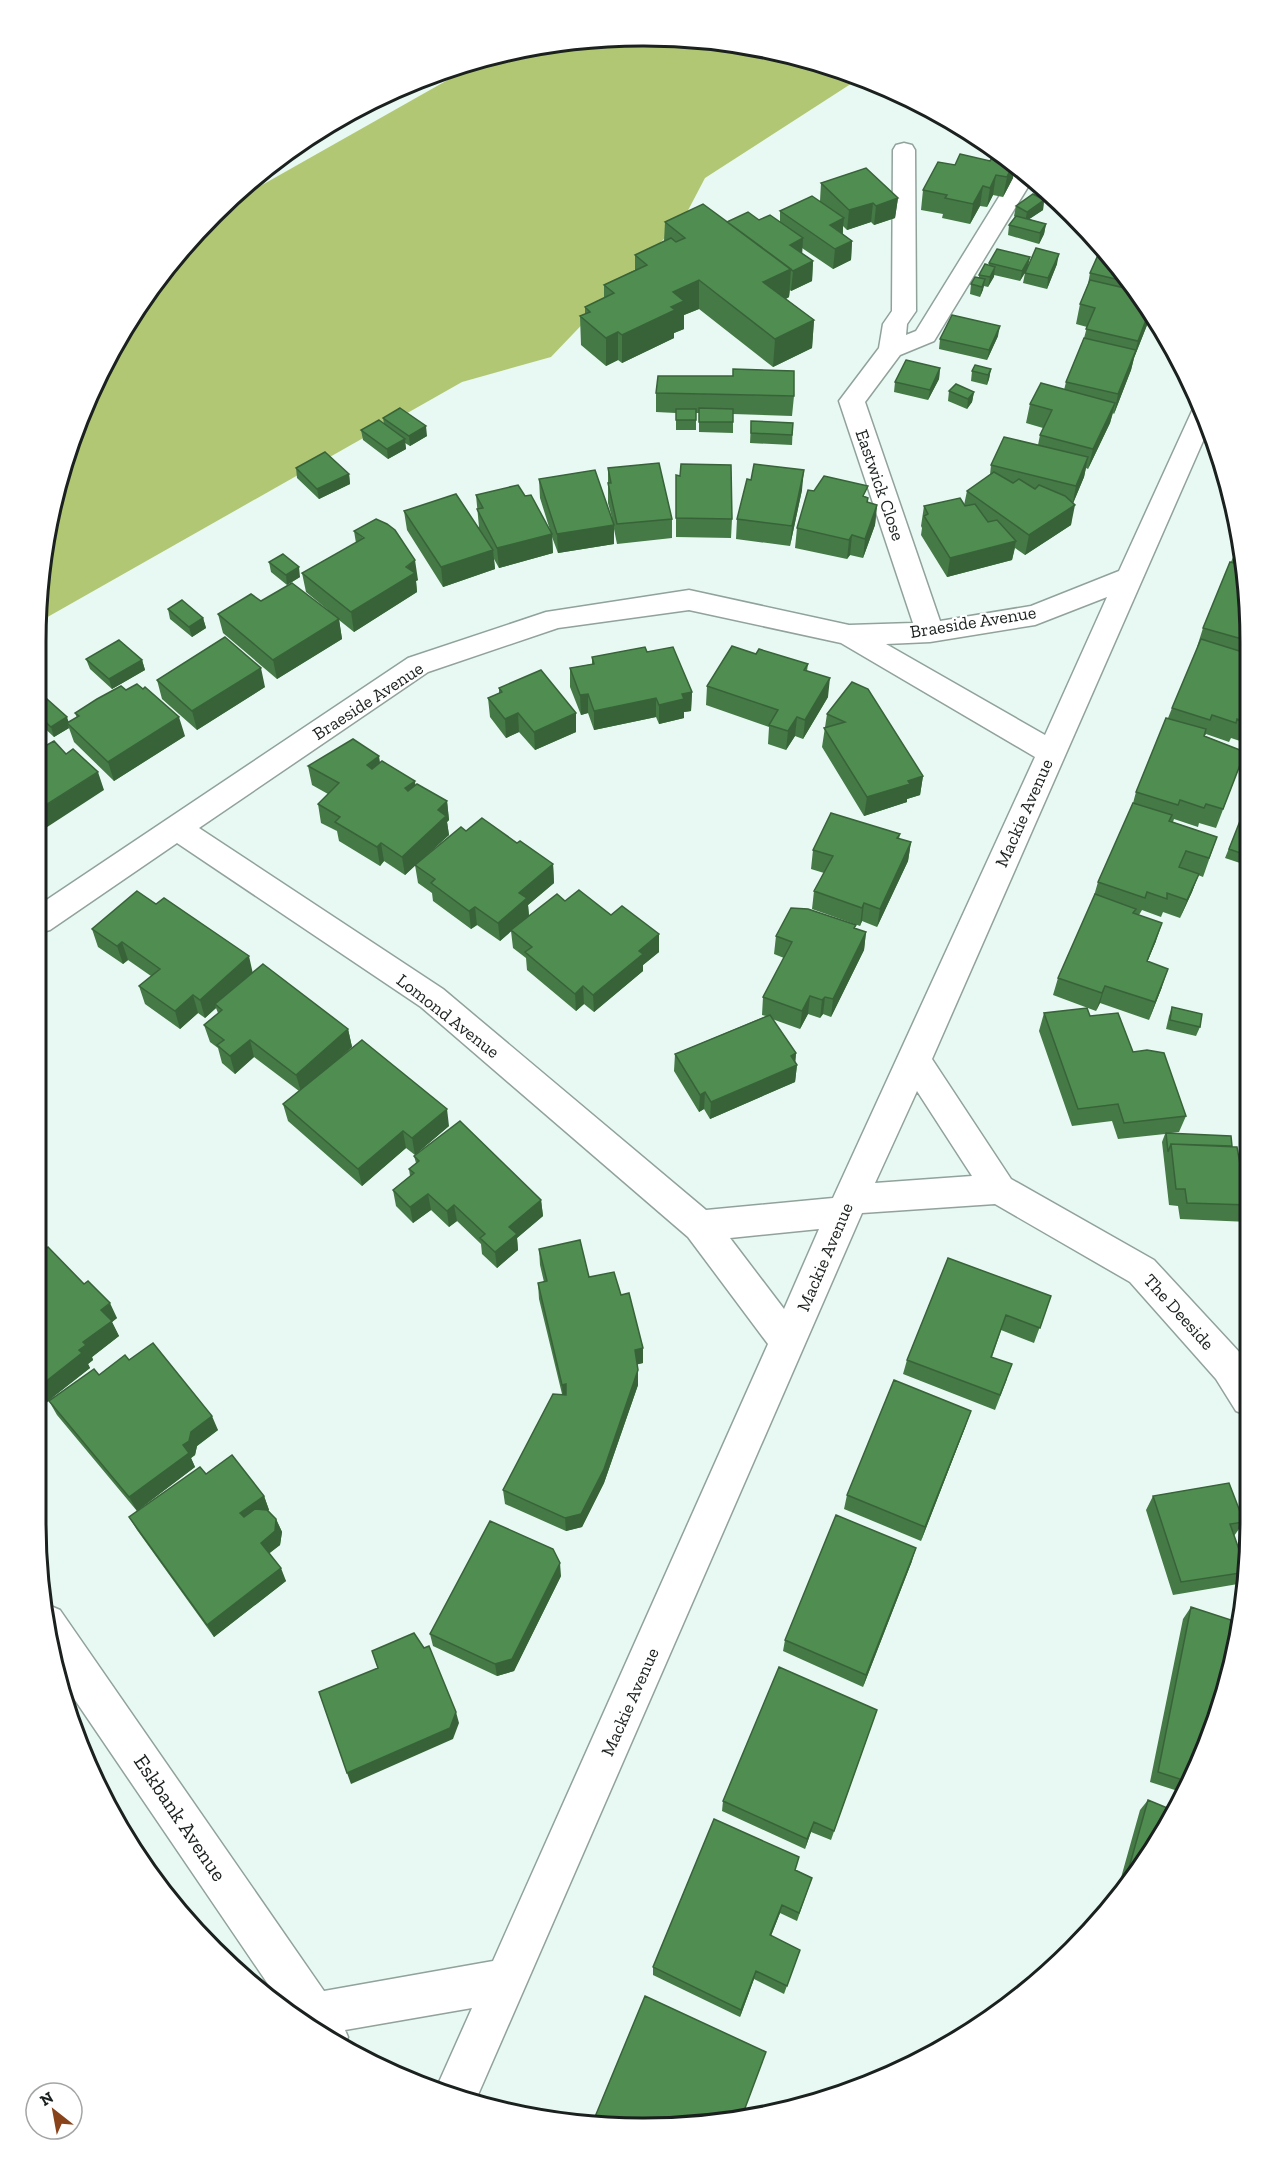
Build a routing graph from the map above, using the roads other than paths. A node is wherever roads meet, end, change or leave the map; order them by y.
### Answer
1 (904, 150) dead end
2 (1020, 181) edge
3 (891, 349) junction
4 (1198, 424) edge
5 (1128, 578) junction
6 (930, 632) junction
7 (849, 635) junction
8 (1051, 752) junction
9 (178, 829) junction
10 (46, 916) edge
11 (915, 1060) junction
12 (999, 1189) junction
13 (847, 1206) junction
14 (700, 1226) junction
15 (788, 1342) junction
16 (1240, 1385) edge
17 (59, 1642) edge
18 (507, 1980) junction
19 (318, 2022) edge
20 (322, 2024) edge
21 (458, 2089) edge

1 - 3 street
2 - 3 street
3 - 6 street, Eastwick Close
4 - 5 street, Mackie Avenue
5 - 6 street, Braeside Avenue
5 - 8 street, Mackie Avenue
6 - 7 street, Braeside Avenue
7 - 8 street, Braeside Avenue
7 - 9 street, Braeside Avenue
8 - 11 street, Mackie Avenue
9 - 10 street, Braeside Avenue
9 - 14 street, Lomond Avenue
11 - 12 street, The Deeside
11 - 13 street, Mackie Avenue
12 - 13 street
12 - 16 street, The Deeside
13 - 14 street
13 - 15 street, Mackie Avenue
14 - 15 street, Lomond Avenue
15 - 18 street, Mackie Avenue
17 - 19 street, Eskbank Avenue
18 - 20 street, Eskbank Avenue
18 - 21 street, Mackie Avenue

